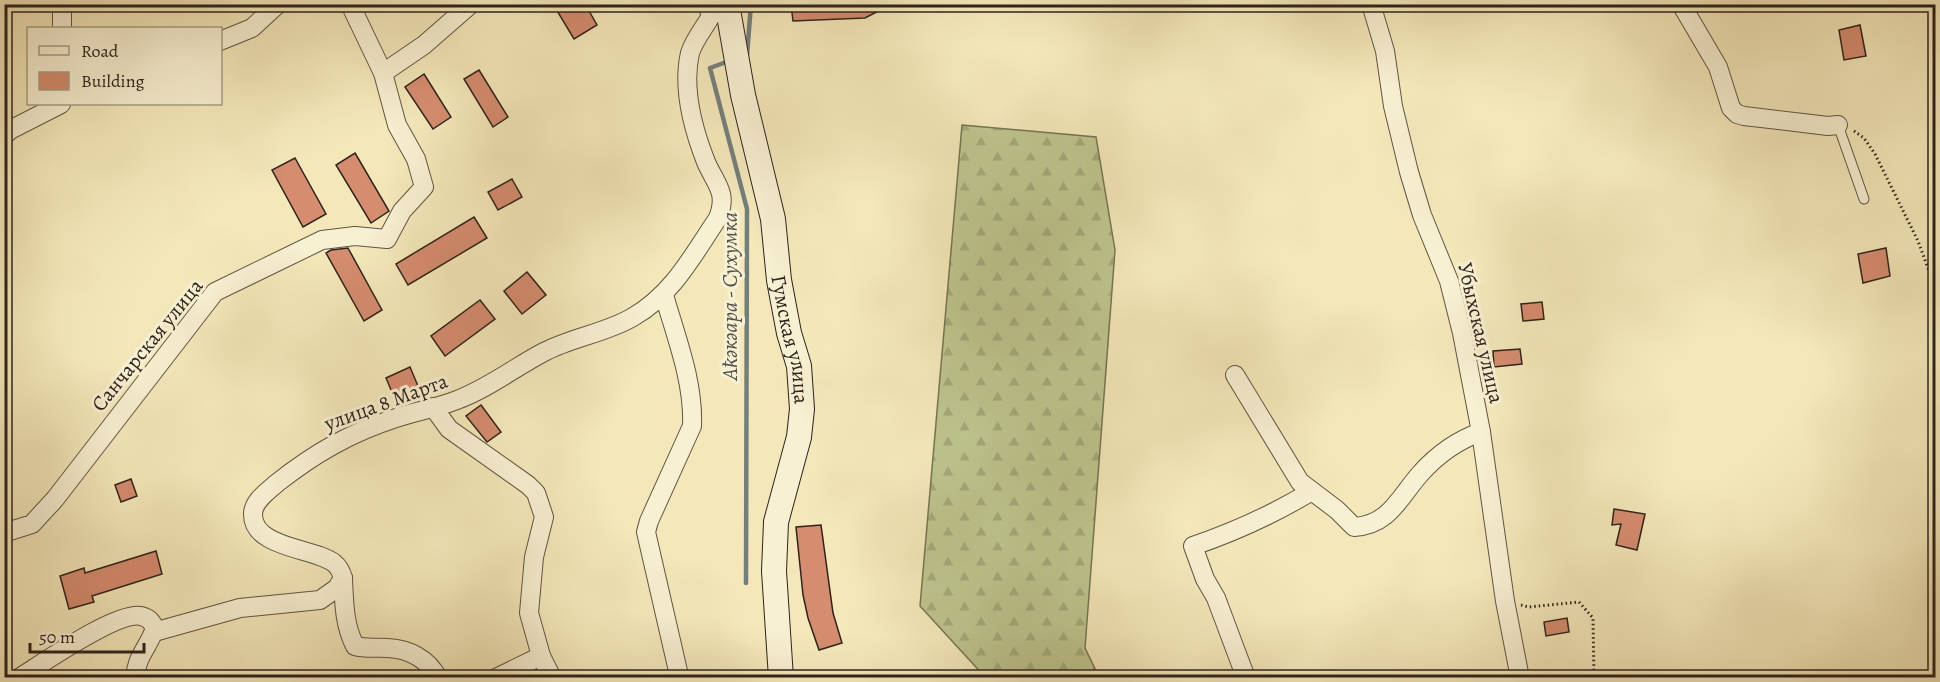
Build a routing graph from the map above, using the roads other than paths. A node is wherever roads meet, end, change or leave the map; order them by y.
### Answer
1 (62, 4) edge
2 (278, 4) edge
3 (350, 4) edge
4 (471, 4) edge
5 (707, 4) edge
6 (727, 4) edge
7 (1371, 4) edge
8 (1681, 4) edge
9 (62, 27) edge
10 (222, 40) edge
11 (383, 73) junction
12 (60, 105) edge
13 (1838, 125) joint
14 (4, 136) edge
15 (1864, 199) dead end
16 (664, 295) junction
17 (1235, 375) dead end
18 (433, 407) junction
19 (1481, 432) junction
20 (1312, 491) junction
21 (4, 533) edge
22 (343, 578) junction
23 (154, 632) junction
24 (541, 656) junction
25 (19, 678) edge
26 (136, 678) edge
27 (438, 678) edge
28 (496, 678) edge
29 (552, 678) edge
30 (677, 678) edge
31 (781, 678) edge
32 (1246, 678) edge
33 (1520, 678) edge

1 - 9 street
2 - 10 street
3 - 11 street
4 - 11 street
5 - 16 street, улица 8 Марта
6 - 31 street, Гумская улица
7 - 19 street, Убыхская улица
8 - 13 street
11 - 21 street, Санчарская улица
12 - 14 street
13 - 15 lane
16 - 18 street, улица 8 Марта
16 - 30 street
17 - 20 street
18 - 22 street, улица 8 Марта
18 - 24 street
19 - 20 street
19 - 33 street, Убыхская улица
20 - 32 street
22 - 23 street
22 - 27 street
23 - 25 street
23 - 26 street
24 - 28 street
24 - 29 street

